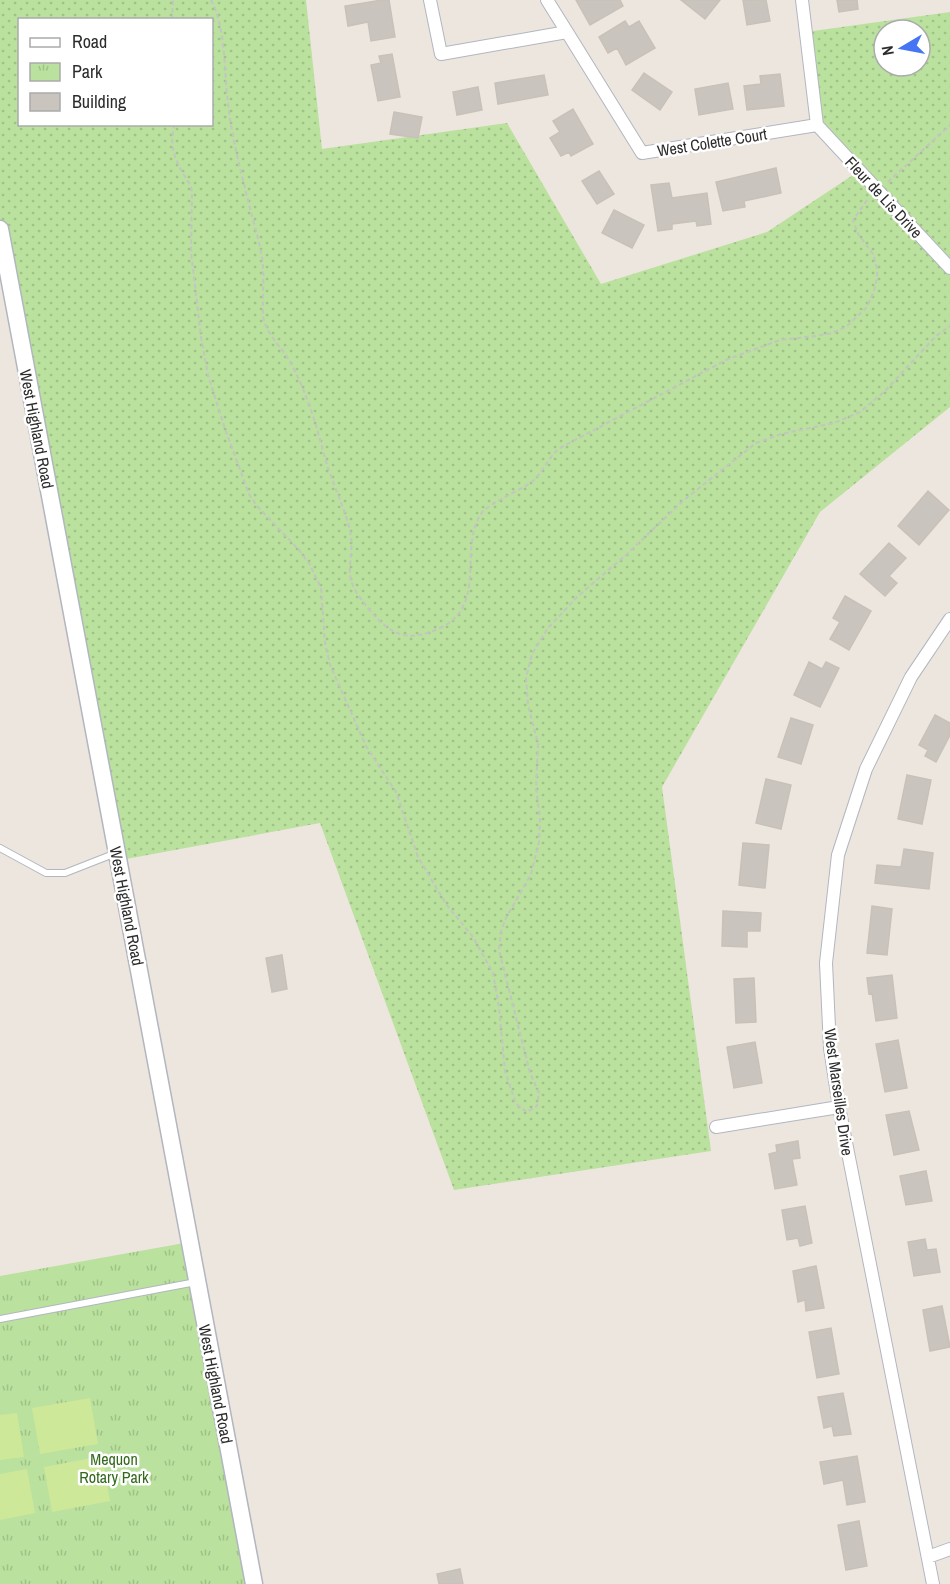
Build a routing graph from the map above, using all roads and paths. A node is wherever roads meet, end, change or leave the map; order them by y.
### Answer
1 (173, 0) edge
2 (211, 0) edge
3 (430, 0) edge
4 (547, 0) edge
5 (802, 0) edge
6 (172, 18) edge
7 (567, 32) junction
8 (817, 125) junction
9 (950, 125) edge
10 (175, 126) edge
11 (878, 191) junction
12 (0, 229) edge
13 (950, 268) edge
14 (4, 275) edge
15 (950, 326) edge
16 (950, 619) edge
17 (0, 848) edge
18 (117, 853) junction
19 (839, 1107) junction
20 (716, 1127) dead end
21 (197, 1282) junction
22 (0, 1319) edge
23 (950, 1549) edge
24 (928, 1557) junction
25 (254, 1584) edge
26 (933, 1584) edge

1 - 6 path
2 - 11 path
3 - 7 street
4 - 7 street, West Colette Court
5 - 8 street
7 - 8 street, West Colette Court
8 - 11 street, Fleur de Lis Drive
9 - 11 path
10 - 15 path
11 - 13 street, Fleur de Lis Drive
12 - 14 main road, West Highland Road
14 - 18 main road, West Highland Road
16 - 19 street, West Marseilles Drive
17 - 18 lane
18 - 21 main road, West Highland Road
19 - 20 street
19 - 24 street, West Marseilles Drive
21 - 22 lane
21 - 25 main road, West Highland Road
23 - 24 street
24 - 26 street, West Marseilles Drive

